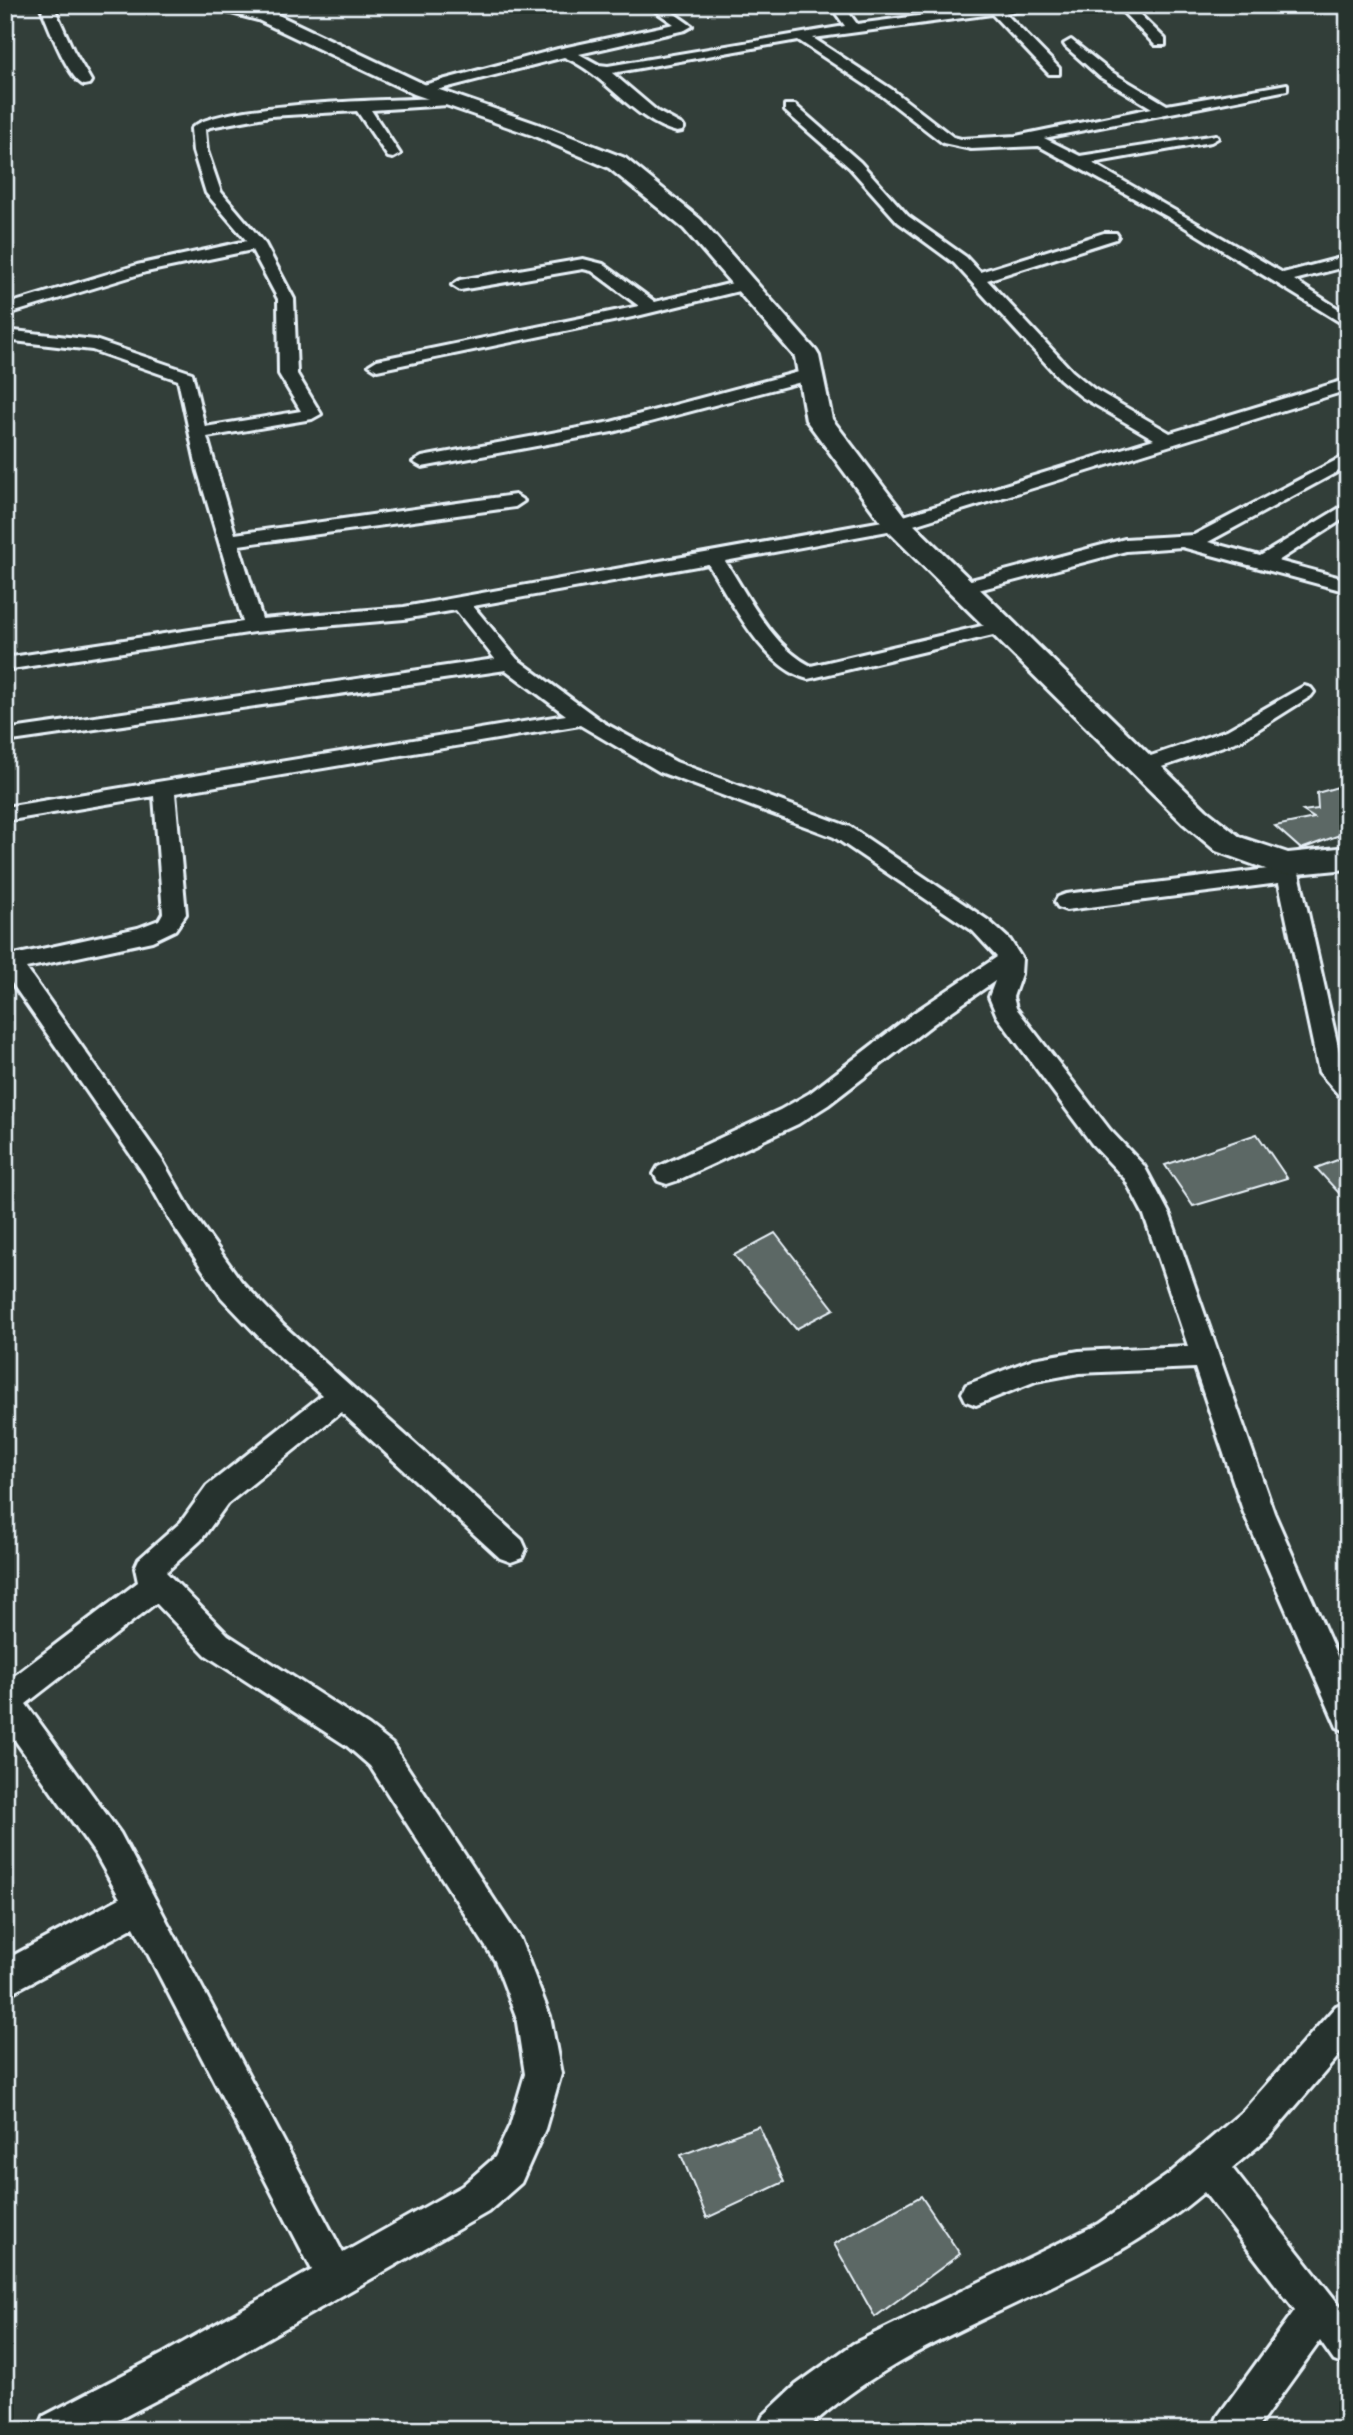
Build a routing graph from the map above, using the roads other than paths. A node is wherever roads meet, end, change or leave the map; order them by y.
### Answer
1 (46, 5) edge
2 (653, 5) edge
3 (836, 5) edge
4 (930, 5) edge
5 (1034, 5) edge
6 (1122, 5) edge
7 (1018, 6) edge
8 (232, 7) edge
9 (995, 10) junction
10 (942, 17) junction
11 (853, 28) junction
12 (800, 36) junction
13 (701, 37) junction
14 (1160, 42) dead end
15 (1072, 44) dead end
16 (567, 52) junction
17 (598, 70) junction
18 (1054, 71) dead end
19 (85, 81) dead end
20 (1282, 88) dead end
21 (421, 90) junction
22 (449, 102) junction
23 (360, 106) junction
24 (790, 108) dead end
25 (1165, 110) junction
26 (677, 128) dead end
27 (1021, 138) junction
28 (1211, 138) dead end
29 (393, 154) dead end
30 (1079, 161) junction
31 (1110, 236) dead end
32 (257, 244) junction
33 (1348, 261) edge
34 (977, 278) junction
35 (1281, 279) junction
36 (460, 285) dead end
37 (745, 285) junction
38 (651, 307) junction
39 (5, 310) edge
40 (1348, 322) edge
41 (5, 335) edge
42 (377, 365) dead end
43 (810, 374) junction
44 (1348, 384) edge
45 (198, 433) junction
46 (1167, 439) junction
47 (1348, 458) edge
48 (422, 462) dead end
49 (515, 500) dead end
50 (1348, 508) edge
51 (897, 524) junction
52 (229, 541) junction
53 (1186, 542) junction
54 (715, 558) junction
55 (1262, 563) junction
56 (1348, 586) edge
57 (962, 588) junction
58 (461, 603) junction
59 (254, 626) junction
60 (1003, 627) junction
61 (510, 663) junction
62 (5, 664) edge
63 (1304, 692) dead end
64 (584, 718) junction
65 (5, 736) edge
66 (1144, 766) junction
67 (164, 788) junction
68 (5, 814) edge
69 (1348, 858) edge
70 (1287, 869) junction
71 (1066, 902) dead end
72 (1010, 959) junction
73 (8, 965) edge
74 (1348, 1089) edge
75 (667, 1174) dead end
76 (1204, 1356) junction
77 (976, 1393) dead end
78 (341, 1396) junction
79 (511, 1549) dead end
80 (158, 1584) junction
81 (6, 1700) edge
82 (1348, 1717) edge
83 (141, 1905) junction
84 (5, 1979) edge
85 (1348, 2018) edge
86 (1207, 2166) junction
87 (336, 2278) junction
88 (1319, 2310) junction
89 (1348, 2347) edge
90 (58, 2430) edge
91 (777, 2430) edge
92 (1232, 2430) edge

1 - 19 street
2 - 13 street
3 - 11 street
4 - 10 street
5 - 7 street
6 - 14 street
7 - 9 street
8 - 21 street
9 - 10 street
9 - 18 street
10 - 11 street
11 - 12 street
12 - 13 street
12 - 27 street
13 - 16 street
13 - 17 street
15 - 25 street
16 - 17 street
16 - 21 street
17 - 26 street
20 - 25 street
21 - 22 street
22 - 23 street
22 - 37 street
23 - 29 street
23 - 32 street
24 - 34 street
25 - 27 street
27 - 30 street
28 - 30 street
30 - 35 street
31 - 34 street
32 - 39 street
32 - 45 street
33 - 35 street
34 - 46 street
35 - 40 street
36 - 38 street
37 - 38 street
37 - 43 street
38 - 42 street
41 - 45 street
43 - 48 street
43 - 51 street
44 - 46 street
45 - 52 street
46 - 51 street
47 - 53 street
49 - 52 street
50 - 55 street
51 - 54 street
51 - 57 street
52 - 59 street
53 - 55 street
53 - 57 street
54 - 58 street
54 - 60 street
55 - 56 street
57 - 60 street
58 - 59 street
58 - 61 street
59 - 62 street
60 - 66 street
61 - 64 street
61 - 65 street
63 - 66 street
64 - 67 street
64 - 72 street
66 - 70 street
67 - 68 street
67 - 73 street
69 - 70 street
70 - 71 street
70 - 74 street
72 - 75 street
72 - 76 street
73 - 78 street
76 - 77 street
76 - 82 street
78 - 79 street
78 - 80 street
80 - 81 street
80 - 87 street
81 - 83 street
83 - 84 street
83 - 87 street
85 - 86 street
86 - 88 street
86 - 91 street
87 - 90 street
88 - 89 street
88 - 92 street

